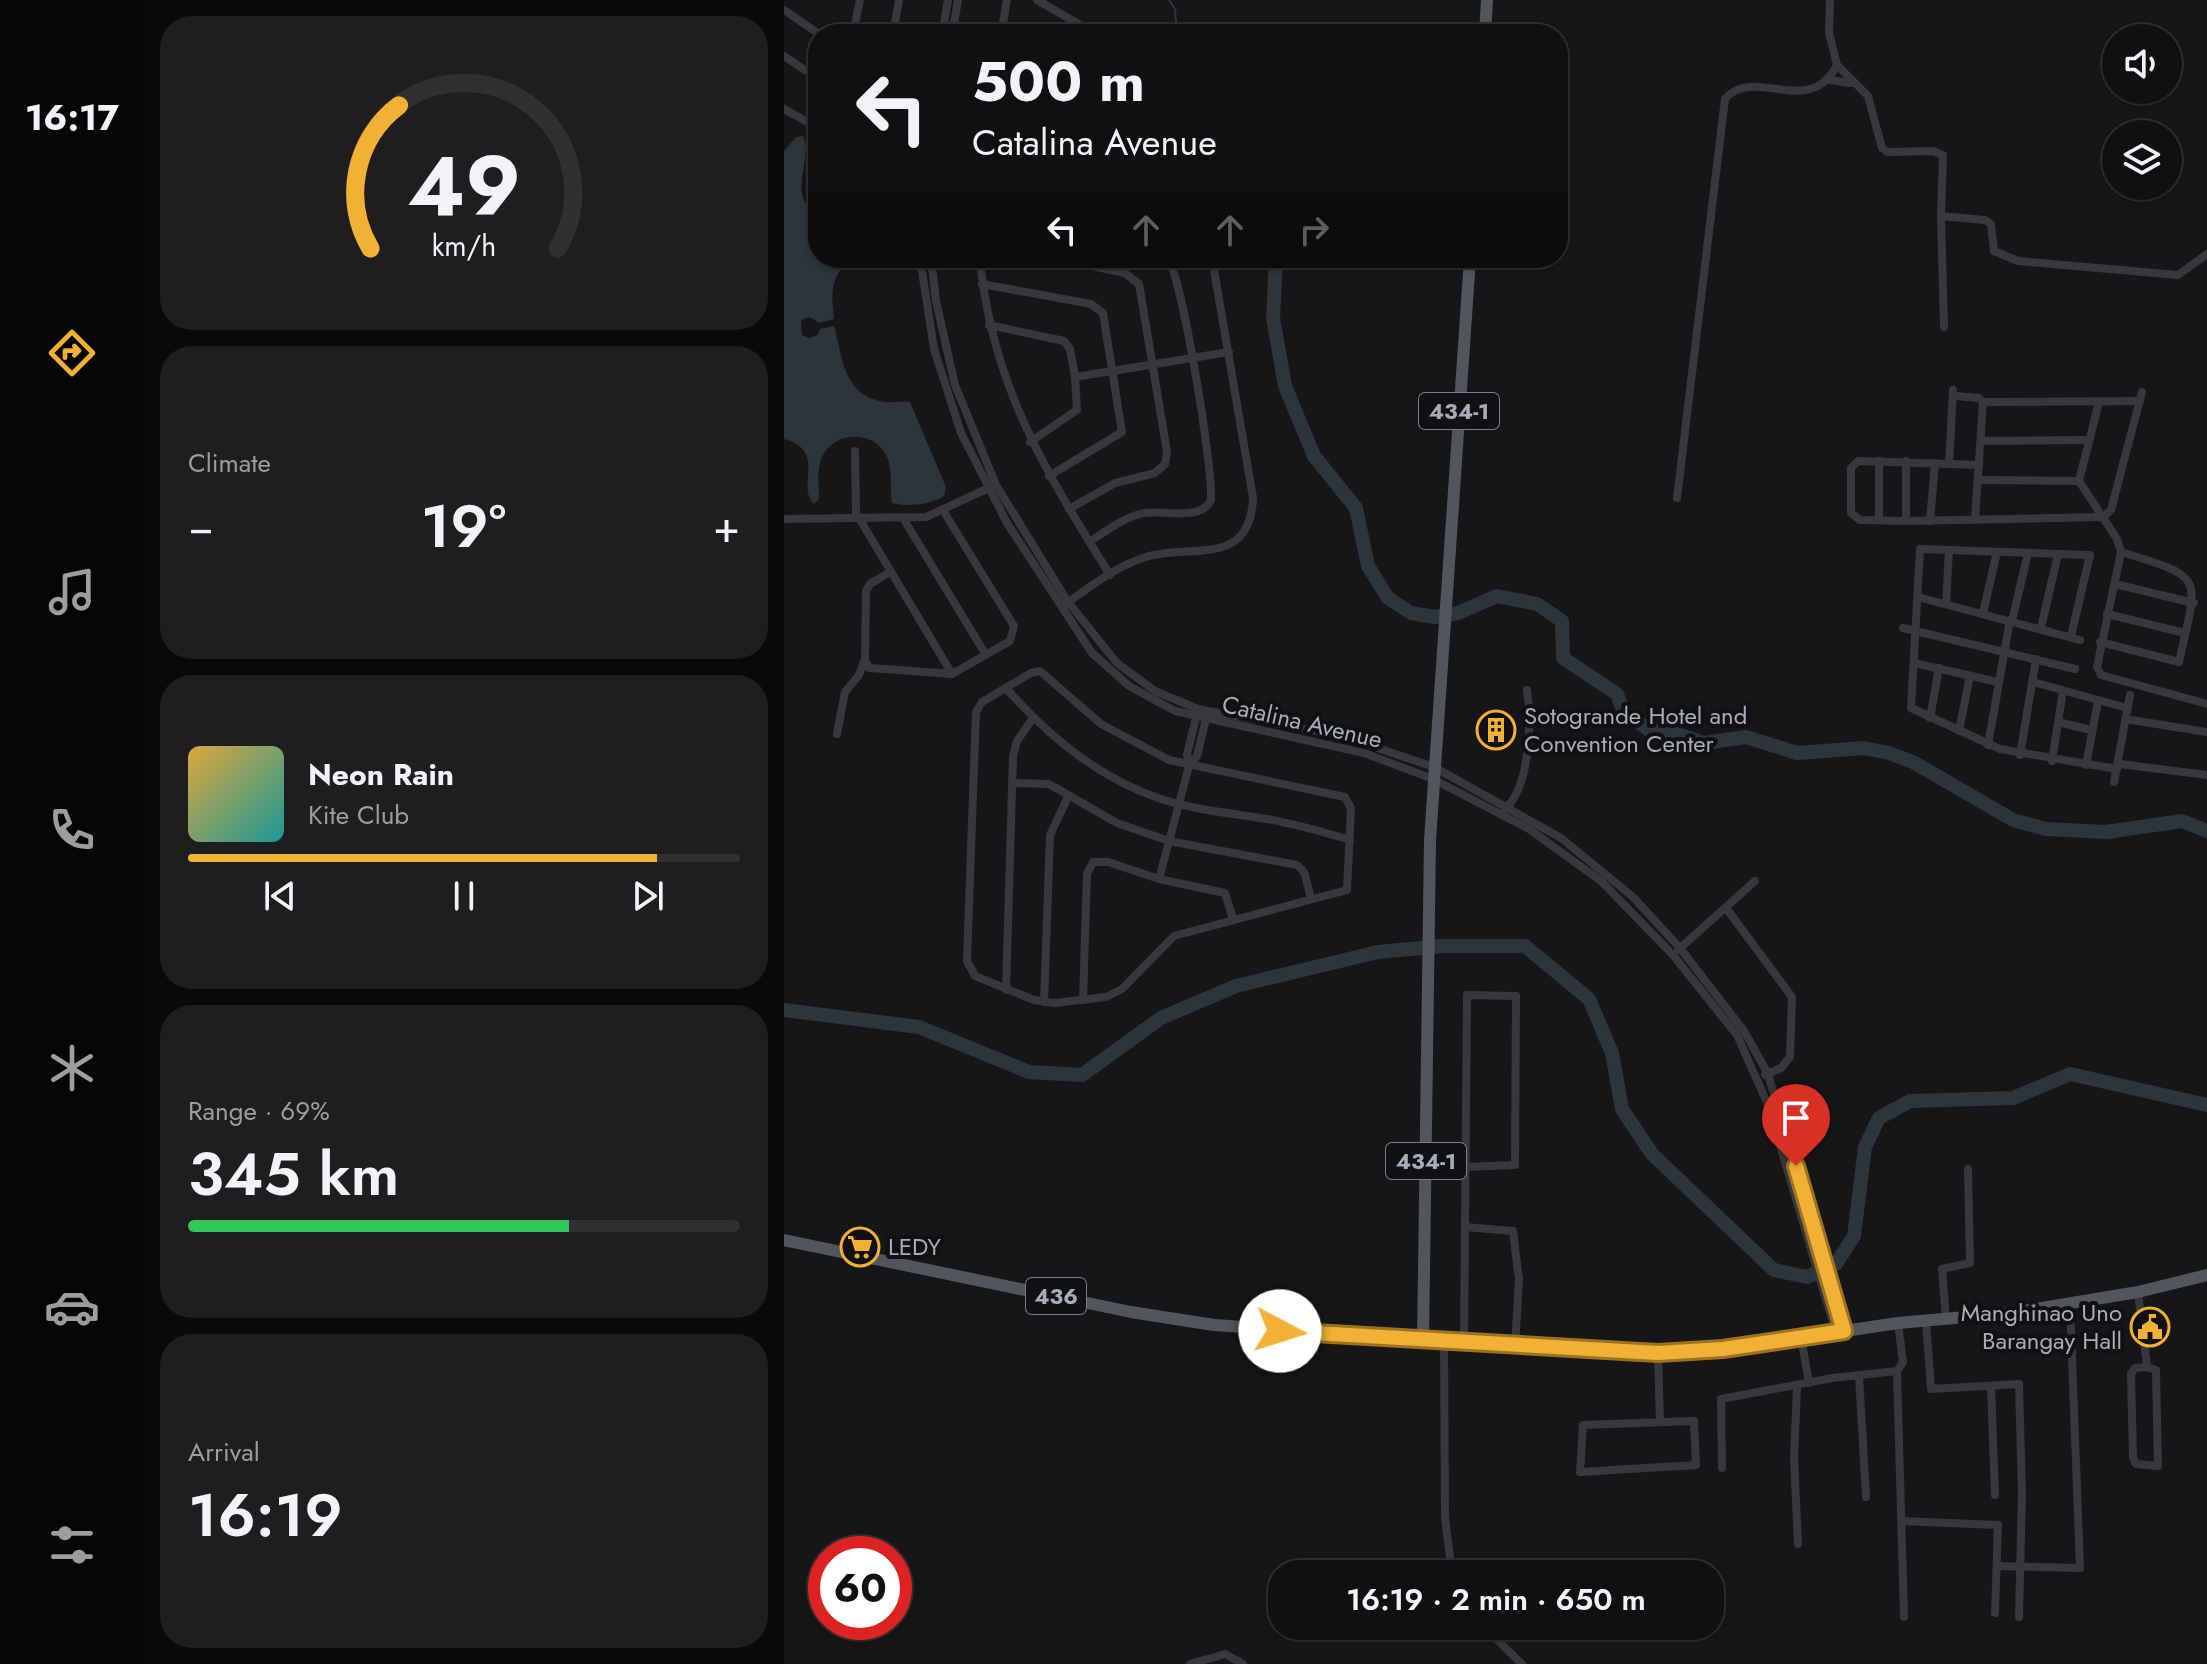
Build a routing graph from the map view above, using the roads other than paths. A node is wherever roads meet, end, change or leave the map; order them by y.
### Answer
1 (860, 0) edge
2 (899, 0) edge
3 (948, 0) edge
4 (958, 0) edge
5 (1007, 0) edge
6 (1037, 0) edge
7 (1487, 0) edge
8 (1830, 0) edge
9 (784, 10) edge
10 (855, 24) edge
11 (895, 24) edge
12 (944, 24) edge
13 (954, 24) edge
14 (1003, 24) edge
15 (1079, 24) edge
16 (1486, 24) edge
17 (808, 26) edge
18 (784, 56) edge
19 (1837, 65) junction
20 (808, 72) edge
21 (1829, 80) junction
22 (1851, 83) junction
23 (784, 109) edge
24 (808, 122) edge
25 (1941, 216) junction
26 (2207, 254) edge
27 (922, 268) edge
28 (932, 268) edge
29 (981, 268) edge
30 (1100, 268) edge
31 (1172, 268) edge
32 (1214, 268) edge
33 (1469, 268) edge
34 (982, 284) junction
35 (989, 325) junction
36 (1944, 327) dead end
37 (1229, 352) junction
38 (1191, 358) junction
39 (1152, 364) junction
40 (1115, 370) junction
41 (1075, 377) junction
42 (1983, 402) junction
43 (2099, 402) junction
44 (2089, 440) junction
45 (1981, 441) junction
46 (1030, 442) junction
47 (855, 451) dead end
48 (1879, 461) junction
49 (1906, 461) junction
50 (1935, 463) junction
51 (1949, 464) junction
52 (1979, 465) junction
53 (1049, 476) junction
54 (1978, 480) junction
55 (2079, 481) junction
56 (992, 487) junction
57 (1677, 498) dead end
58 (1069, 509) junction
59 (944, 512) junction
60 (2103, 517) junction
61 (859, 518) junction
62 (903, 518) junction
63 (784, 519) edge
64 (1975, 519) junction
65 (1879, 520) junction
66 (1906, 521) junction
67 (1930, 521) junction
68 (1089, 542) junction
69 (1949, 550) junction
70 (1997, 552) junction
71 (2121, 552) junction
72 (2028, 553) junction
73 (2058, 554) junction
74 (890, 572) junction
75 (1110, 575) junction
76 (2115, 584) junction
77 (1918, 597) junction
78 (1068, 602) junction
79 (2194, 603) junction
80 (1946, 604) junction
81 (1059, 608) junction
82 (1983, 613) junction
83 (2107, 614) junction
84 (2011, 620) junction
85 (1903, 628) dead end
86 (2041, 628) junction
87 (1915, 631) junction
88 (2185, 633) junction
89 (2100, 642) junction
90 (2003, 651) junction
91 (986, 655) junction
92 (2036, 659) junction
93 (865, 660) junction
94 (1914, 663) junction
95 (1939, 668) junction
96 (2075, 669) dead end
97 (952, 674) junction
98 (1970, 676) junction
99 (1998, 682) junction
100 (2033, 682) junction
101 (1006, 688) junction
102 (1527, 690) dead end
103 (2063, 691) junction
104 (2130, 695) dead end
105 (2098, 701) junction
106 (2207, 704) edge
107 (2127, 708) junction
108 (1202, 714) junction
109 (1033, 718) junction
110 (1930, 718) junction
111 (2125, 719) junction
112 (2058, 722) junction
113 (2091, 730) junction
114 (1959, 731) junction
115 (2207, 732) edge
116 (837, 734) dead end
117 (1988, 745) junction
118 (2020, 755) junction
119 (2052, 761) junction
120 (2086, 765) junction
121 (1189, 766) junction
122 (2118, 767) junction
123 (1433, 773) junction
124 (2207, 775) edge
125 (2114, 782) dead end
126 (1012, 783) junction
127 (1068, 797) junction
128 (1179, 804) junction
129 (1505, 809) junction
130 (1350, 840) junction
131 (1169, 841) junction
132 (1159, 879) junction
133 (1755, 881) dead end
134 (1311, 898) junction
135 (1726, 908) junction
136 (1233, 919) junction
137 (1676, 951) junction
138 (1006, 990) junction
139 (1083, 1000) junction
140 (1044, 1002) junction
141 (1763, 1076) junction
142 (1466, 1167) junction
143 (1968, 1169) dead end
144 (1465, 1227) junction
145 (784, 1240) edge
146 (2207, 1275) edge
147 (2138, 1292) junction
148 (2070, 1305) junction
149 (1946, 1319) junction
150 (1926, 1321) junction
151 (1898, 1323) junction
152 (1840, 1332) junction
153 (1801, 1337) junction
154 (1423, 1341) junction
155 (1444, 1342) junction
156 (1464, 1343) junction
157 (1515, 1346) junction
158 (1658, 1353) junction
159 (2147, 1367) junction
160 (1897, 1371) junction
161 (1859, 1375) junction
162 (1809, 1383) junction
163 (1991, 1386) junction
164 (1797, 1388) junction
165 (1660, 1421) junction
166 (1722, 1468) dead end
167 (1995, 1495) dead end
168 (1866, 1497) dead end
169 (1902, 1521) junction
170 (1798, 1544) dead end
171 (1450, 1560) edge
172 (1997, 1566) junction
173 (2020, 1567) junction
174 (1995, 1613) dead end
175 (1904, 1617) dead end
176 (2019, 1617) dead end
177 (1497, 1640) edge
178 (1190, 1664) edge
179 (1243, 1664) edge
180 (1522, 1664) edge

1 - 10 street
2 - 11 street
3 - 12 street
4 - 13 street
5 - 14 street
6 - 15 street
7 - 16 main road
8 - 19 street
9 - 17 street
18 - 20 street
19 - 21 street
19 - 22 street
21 - 22 street
21 - 57 street
22 - 25 street
23 - 24 street
25 - 26 street
25 - 36 street
27 - 56 street, Catalina Avenue
28 - 56 street, Catalina Avenue
29 - 34 street
30 - 39 street
31 - 38 street
32 - 37 street
33 - 123 main road, 434-1
34 - 35 street
34 - 40 street
35 - 41 street
35 - 46 street
37 - 38 street
37 - 75 street
38 - 39 street
38 - 68 street
39 - 40 street
39 - 58 street
40 - 41 street
40 - 53 street
41 - 46 street
42 - 43 street
42 - 45 street
42 - 51 street
43 - 44 street
43 - 60 street
44 - 45 street
44 - 55 street
45 - 52 street
46 - 53 street
47 - 61 street
48 - 49 street
48 - 65 street
48 - 65 street
49 - 50 street
49 - 66 street
50 - 51 street
50 - 67 street
51 - 52 street
52 - 54 street
53 - 58 street
54 - 55 street
54 - 64 street
55 - 60 street
56 - 59 street
56 - 78 street, Catalina Avenue
56 - 81 street, Catalina Avenue
58 - 68 street
59 - 62 street
59 - 91 street
60 - 64 street
60 - 71 street
61 - 62 street
61 - 63 street
61 - 74 street
62 - 91 street
64 - 67 street
65 - 66 street
66 - 67 street
68 - 75 street
69 - 70 street
69 - 77 street
69 - 80 street
70 - 72 street
70 - 82 street
71 - 76 street
71 - 79 street
72 - 73 street
72 - 84 street
73 - 86 street
73 - 86 street
74 - 93 street
74 - 97 street
75 - 78 street
76 - 79 street
76 - 83 street
77 - 80 street
77 - 87 street
78 - 81 street
78 - 108 street, Catalina Avenue
79 - 88 street
80 - 82 street
81 - 108 street, Catalina Avenue
82 - 84 street
83 - 88 street
83 - 89 street
84 - 86 street
84 - 90 street
85 - 87 street
87 - 90 street
87 - 94 street
88 - 89 street
89 - 106 street
90 - 92 street
90 - 99 street
91 - 97 street
92 - 96 street
92 - 100 street
93 - 97 street
93 - 116 street
94 - 95 street
94 - 110 street
95 - 98 street
95 - 110 street
98 - 99 street
98 - 114 street
99 - 117 street
100 - 103 street
100 - 118 street
101 - 109 street
101 - 121 street
101 - 138 street
102 - 129 street
103 - 105 street
103 - 112 street
104 - 107 street
105 - 107 street
105 - 113 street
107 - 111 street
108 - 121 street
108 - 123 street, Catalina Avenue
109 - 126 street
109 - 128 street
110 - 114 street
111 - 115 street
111 - 122 street
112 - 113 street
112 - 119 street
113 - 120 street
114 - 117 street
117 - 118 street
118 - 119 street
119 - 120 street
120 - 122 street
121 - 128 street
121 - 130 street
122 - 124 street
122 - 125 street
123 - 129 street, Catalina Avenue
123 - 154 main road, 434-1
126 - 127 street
126 - 138 street
127 - 131 street
127 - 140 street
128 - 130 street
128 - 131 street
129 - 137 street, Catalina Avenue
130 - 134 street
131 - 132 street
131 - 134 street
132 - 136 street
132 - 139 street
133 - 135 street
134 - 136 street
135 - 137 street
135 - 141 street
136 - 139 street
137 - 141 street, Catalina Avenue
138 - 140 street
139 - 140 street
141 - 152 street, Catalina Avenue
142 - 142 street
142 - 144 street
143 - 149 street
144 - 156 street
144 - 157 street
145 - 154 main road, 436
146 - 147 main road, 436
147 - 148 main road, 436
147 - 159 street
148 - 149 main road, 436
148 - 173 street
149 - 150 main road, 436
150 - 151 main road, 436
150 - 163 street
151 - 152 main road, 436
151 - 160 street
152 - 153 main road, 436
153 - 158 main road, 436
153 - 162 street
154 - 155 main road, 436
155 - 156 main road, 436
155 - 171 street
156 - 157 main road, 436
157 - 158 main road, 436
158 - 165 street
159 - 159 street
160 - 161 street
160 - 169 street
161 - 162 street
161 - 168 street
162 - 164 street
163 - 167 street
163 - 173 street
164 - 166 street
164 - 170 street
165 - 165 street
169 - 172 street
169 - 175 street
172 - 173 street
172 - 174 street
173 - 176 street
177 - 180 street
178 - 179 street

